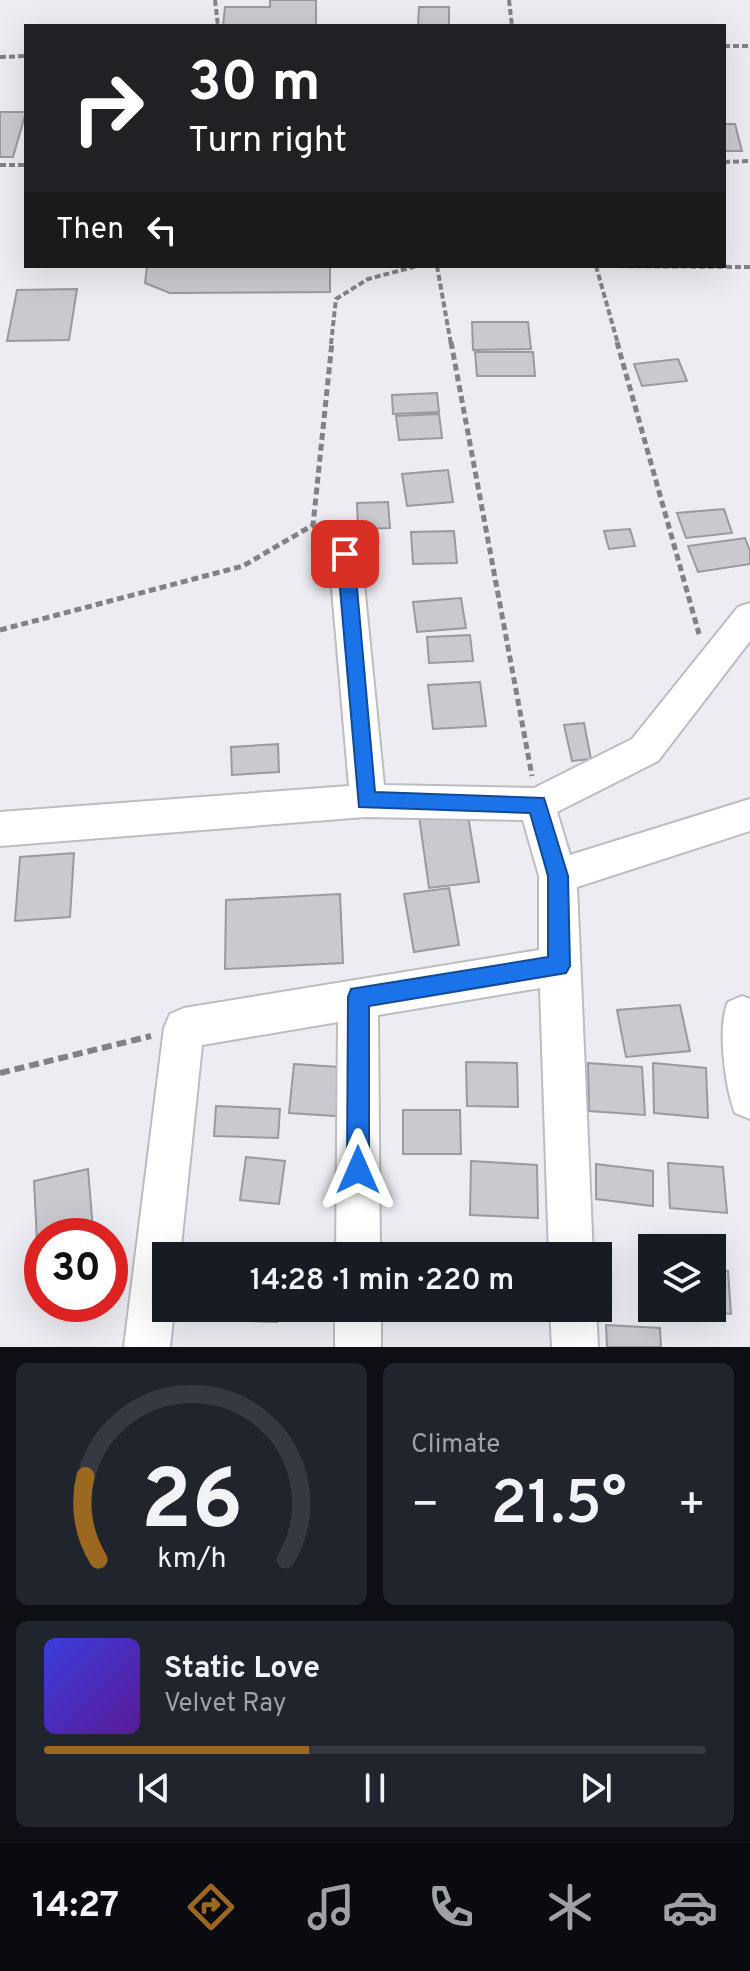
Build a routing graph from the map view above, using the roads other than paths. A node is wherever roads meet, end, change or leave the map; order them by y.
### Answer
1 (345, 554) dead end
2 (750, 616) edge
3 (367, 801) junction
4 (537, 804) junction
5 (750, 815) edge
6 (0, 829) edge
7 (558, 876) junction
8 (559, 966) junction
9 (358, 997) junction
10 (742, 1016) dead end
11 (750, 1098) edge
12 (358, 1242) edge
13 (570, 1242) edge
14 (358, 1322) edge
15 (574, 1322) edge
16 (147, 1347) edge
17 (358, 1347) edge
18 (575, 1347) edge

1 - 3 street
2 - 4 street
3 - 4 street
3 - 6 street
4 - 7 street
5 - 7 street
7 - 8 street
8 - 9 street
8 - 13 street
9 - 12 street
9 - 16 street
10 - 11 street
14 - 17 street
15 - 18 street

